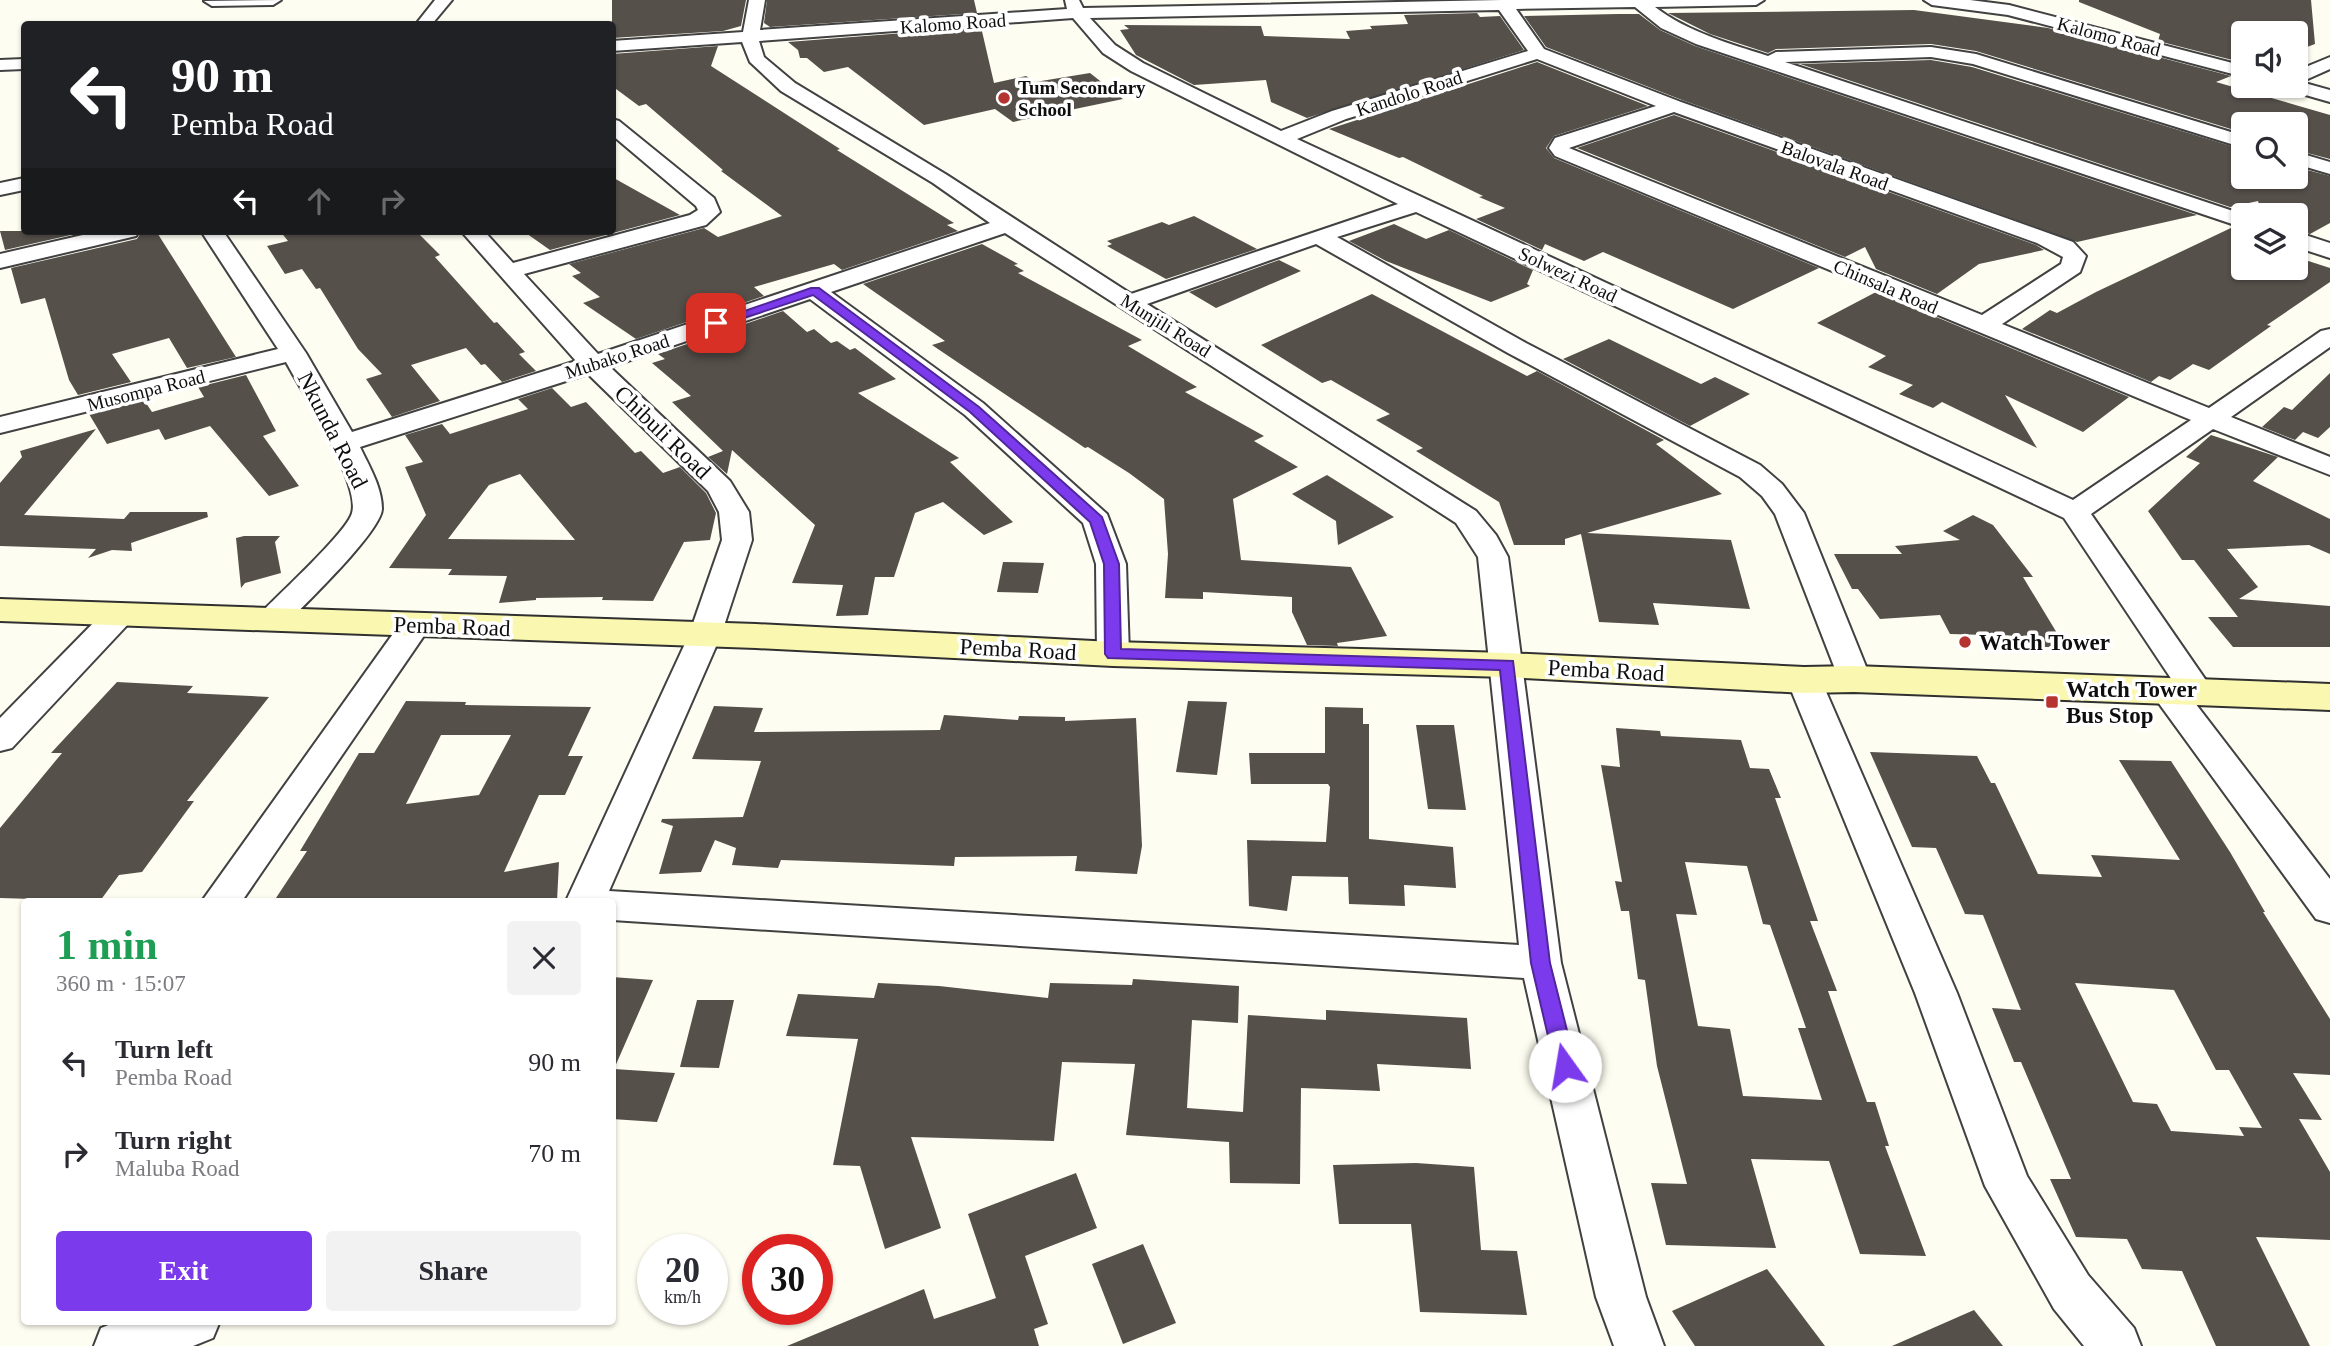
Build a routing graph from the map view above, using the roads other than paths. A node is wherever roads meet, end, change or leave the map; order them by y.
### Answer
1 (273, 0) edge
2 (444, 0) edge
3 (757, 0) edge
4 (1756, 0) edge
5 (1932, 0) edge
6 (1638, 2) junction
7 (209, 4) edge
8 (1193, 5) edge
9 (1504, 5) junction
10 (1075, 7) edge
11 (426, 21) edge
12 (749, 38) junction
13 (616, 46) edge
14 (1538, 53) junction
15 (1756, 58) junction
16 (2330, 62) edge
17 (21, 64) edge
18 (0, 65) edge
19 (2231, 69) edge
20 (2308, 72) edge
21 (2308, 90) edge
22 (2330, 96) edge
23 (1674, 106) junction
24 (616, 128) edge
25 (1282, 138) junction
26 (2231, 138) edge
27 (2308, 162) edge
28 (2330, 168) edge
29 (21, 185) edge
30 (0, 189) edge
31 (1417, 205) junction
32 (2231, 218) edge
33 (1007, 225) junction
34 (111, 235) edge
35 (215, 235) edge
36 (476, 235) edge
37 (1318, 236) junction
38 (2308, 243) edge
39 (2330, 251) edge
40 (0, 261) edge
41 (509, 271) junction
42 (815, 291) junction
43 (1130, 302) junction
44 (1982, 326) junction
45 (2326, 342) edge
46 (293, 353) junction
47 (593, 364) junction
48 (2208, 418) junction
49 (0, 425) edge
50 (345, 443) junction
51 (2330, 467) edge
52 (2075, 512) junction
53 (0, 610) edge
54 (120, 614) junction
55 (273, 619) junction
56 (416, 624) junction
57 (705, 635) junction
58 (1113, 654) junction
59 (1507, 665) junction
60 (1854, 679) junction
61 (1804, 680) junction
62 (2182, 691) junction
63 (2330, 696) edge
64 (0, 739) edge
65 (223, 898) edge
66 (586, 898) edge
67 (616, 905) edge
68 (2330, 908) edge
69 (1541, 963) junction
70 (183, 1325) edge
71 (119, 1346) edge
72 (1639, 1346) edge
73 (2116, 1346) edge

1 - 7 street
2 - 11 street
3 - 12 street
4 - 6 street, Kalomo Road
5 - 19 street, Kalomo Road
6 - 9 street, Kalomo Road
6 - 15 street
8 - 9 street, Kalomo Road
8 - 10 street, Kalomo Road
9 - 14 street
10 - 12 street, Kalomo Road
10 - 25 street, Solwezi Road
12 - 13 street, Kalomo Road
12 - 33 street, Munjili Road
14 - 23 street, Balovala Road
14 - 25 street, Kandolo Road
15 - 26 street
15 - 32 street
16 - 20 street
17 - 18 street
21 - 22 street
23 - 44 street, Balovala Road
23 - 44 street, Chinsala Road
24 - 41 street
25 - 31 street, Solwezi Road
27 - 28 street
29 - 30 street
31 - 37 street
31 - 52 street, Solwezi Road
33 - 42 street, Mubako Road
33 - 43 street, Munjili Road
34 - 40 street
35 - 46 street, Nkunda Road
36 - 41 street, Chibuli Road
37 - 43 street
37 - 60 street
38 - 39 street
41 - 47 street, Chibuli Road
42 - 47 street, Mubako Road
42 - 58 street
43 - 59 street, Munjili Road
44 - 48 street, Chinsala Road
45 - 48 street
46 - 49 street, Musompa Road
46 - 50 street, Nkunda Road
47 - 50 street, Mubako Road
47 - 57 street, Chibuli Road
48 - 51 street, Chinsala Road
48 - 52 street
50 - 55 street, Nkunda Road
52 - 62 street
53 - 54 street, Pemba Road
54 - 55 street, Pemba Road
54 - 64 street
55 - 56 street, Pemba Road
56 - 57 street, Pemba Road
56 - 65 street
57 - 58 street, Pemba Road
57 - 66 street, Chibuli Road
58 - 59 street, Pemba Road
59 - 61 street, Pemba Road
59 - 69 street, Munjili Road
60 - 61 street, Pemba Road
60 - 62 street, Pemba Road
61 - 73 street
62 - 63 street, Pemba Road
62 - 68 street
67 - 69 street
69 - 72 street, Munjili Road
70 - 71 street

